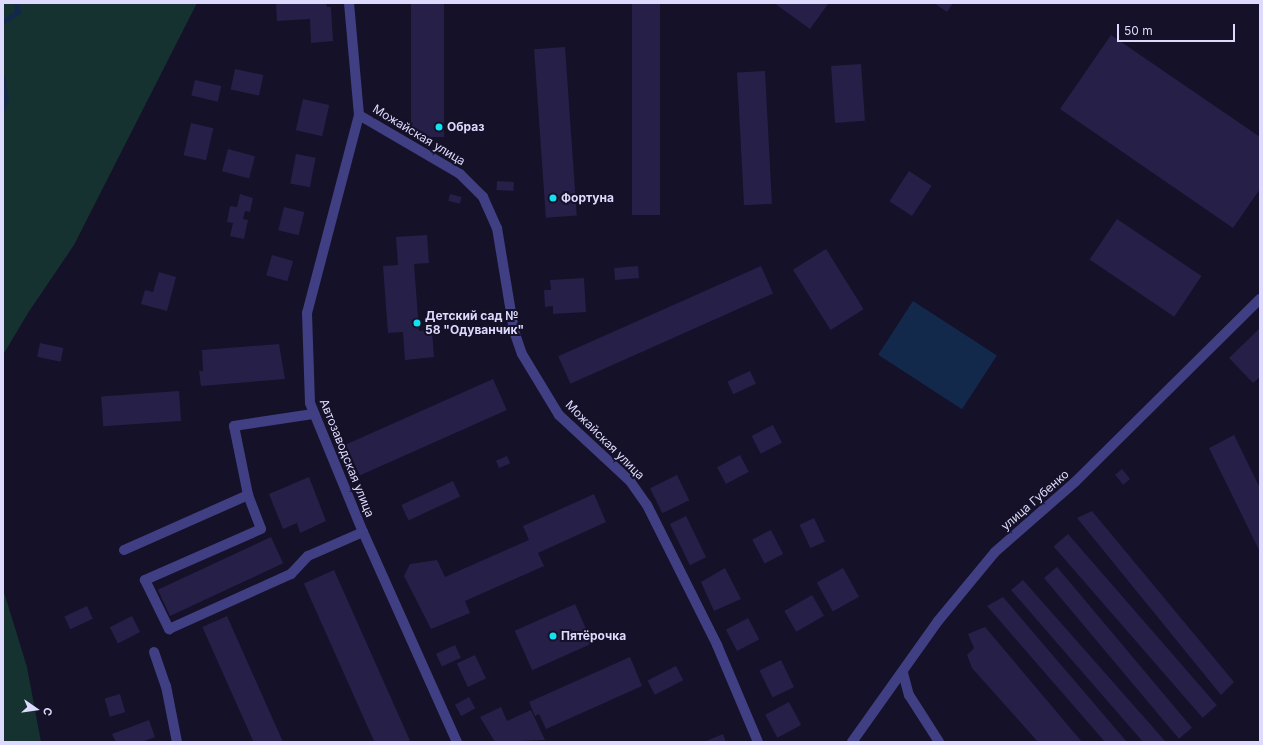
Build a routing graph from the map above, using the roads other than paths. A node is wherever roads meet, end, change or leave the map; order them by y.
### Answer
1 (349, 3) edge
2 (359, 114) junction
3 (1260, 299) edge
4 (313, 414) junction
5 (248, 494) junction
6 (363, 532) junction
7 (124, 550) dead end
8 (154, 652) dead end
9 (903, 672) junction
10 (177, 742) edge
11 (457, 742) edge
12 (758, 742) edge
13 (852, 742) edge
14 (939, 742) edge

1 - 2 street, Автозаводская улица
2 - 4 street, Автозаводская улица
2 - 12 street, Можайская улица
3 - 9 street, улица Губенко
4 - 5 street
4 - 6 street, Автозаводская улица
5 - 6 street
5 - 7 street
6 - 11 street, Автозаводская улица
8 - 10 street
9 - 13 street, улица Губенко
9 - 14 street

